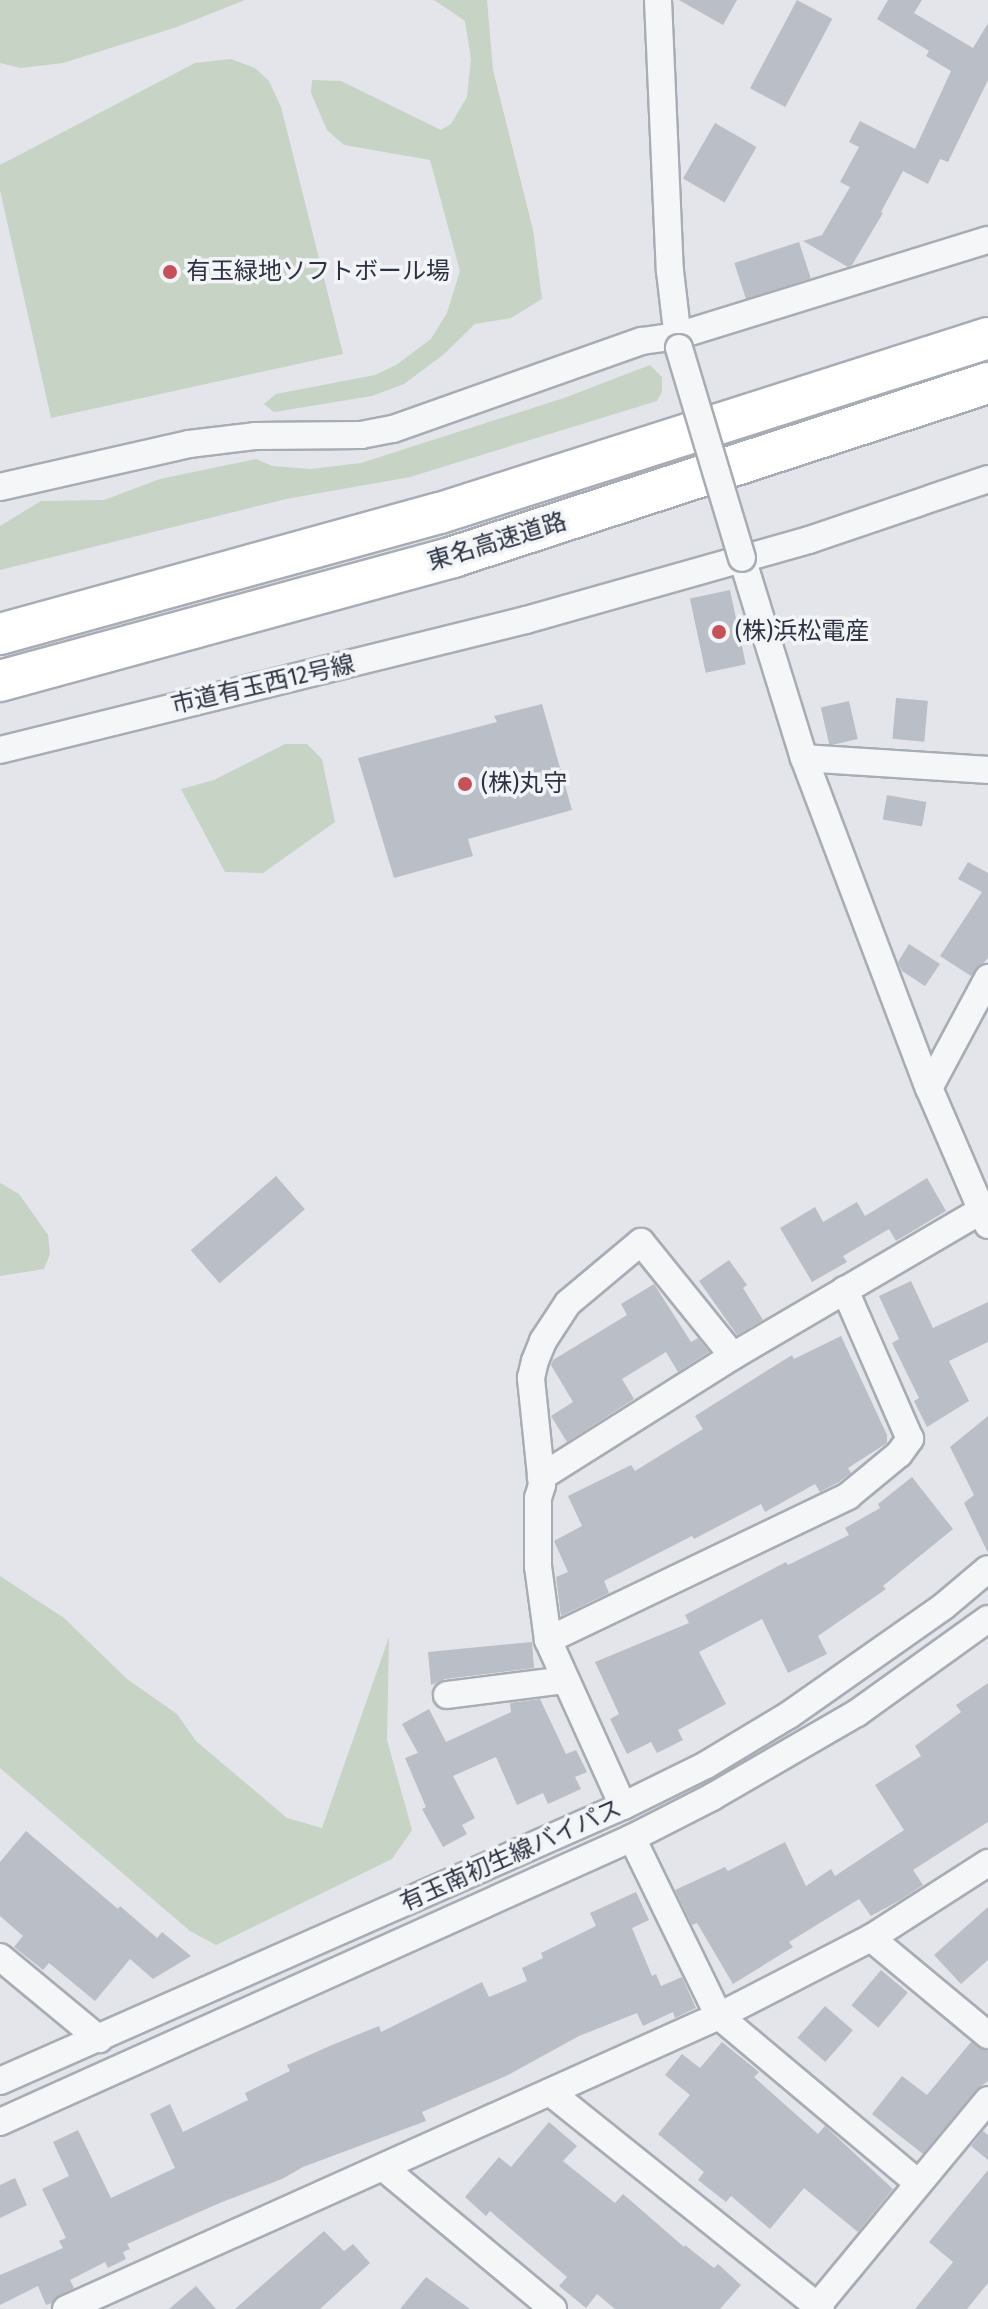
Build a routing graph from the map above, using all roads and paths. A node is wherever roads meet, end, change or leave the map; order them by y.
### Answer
1 (658, 0) edge
2 (988, 240) edge
3 (988, 338) edge
4 (678, 342) junction
5 (988, 383) edge
6 (988, 479) edge
7 (0, 487) edge
8 (742, 558) junction
9 (0, 634) edge
10 (0, 681) edge
11 (0, 750) edge
12 (804, 758) junction
13 (988, 770) edge
14 (988, 978) edge
15 (929, 1088) junction
16 (985, 1217) edge
17 (845, 1290) junction
18 (733, 1356) junction
19 (541, 1477) junction
20 (988, 1569) edge
21 (988, 1619) edge
22 (548, 1640) junction
23 (565, 1680) junction
24 (447, 1695) dead end
25 (623, 1806) junction
26 (632, 1838) junction
27 (988, 1863) edge
28 (871, 1938) junction
29 (0, 1957) edge
30 (719, 2016) junction
31 (988, 2035) edge
32 (99, 2039) junction
33 (0, 2081) edge
34 (550, 2092) junction
35 (988, 2100) edge
36 (0, 2122) edge
37 (384, 2168) junction
38 (918, 2183) junction
39 (78, 2307) edge
40 (817, 2308) edge
41 (553, 2309) edge

1 - 4 street
2 - 4 street
3 - 9 highway, 東名高速道路
4 - 7 street
4 - 8 street, bridge
5 - 10 highway, 東名高速道路
6 - 8 street, 市道有玉西12号線
8 - 11 street, 市道有玉西12号線
8 - 12 street
12 - 13 street
12 - 15 street
14 - 15 street
15 - 16 street
16 - 17 street
17 - 18 street
17 - 22 street
18 - 19 street
18 - 19 street
19 - 22 street
20 - 25 street, 有玉南初生線バイパス
21 - 26 street, 有玉南初生線バイパス
22 - 23 street
23 - 24 street
23 - 25 street
25 - 32 street, 有玉南初生線バイパス
26 - 30 street
26 - 36 street, 有玉南初生線バイパス
27 - 28 street
28 - 30 street
28 - 31 street
29 - 32 street
30 - 34 street
30 - 38 street
32 - 33 street, 有玉南初生線バイパス
34 - 37 street
34 - 40 street
35 - 38 street
37 - 39 street
37 - 41 street
38 - 40 street

